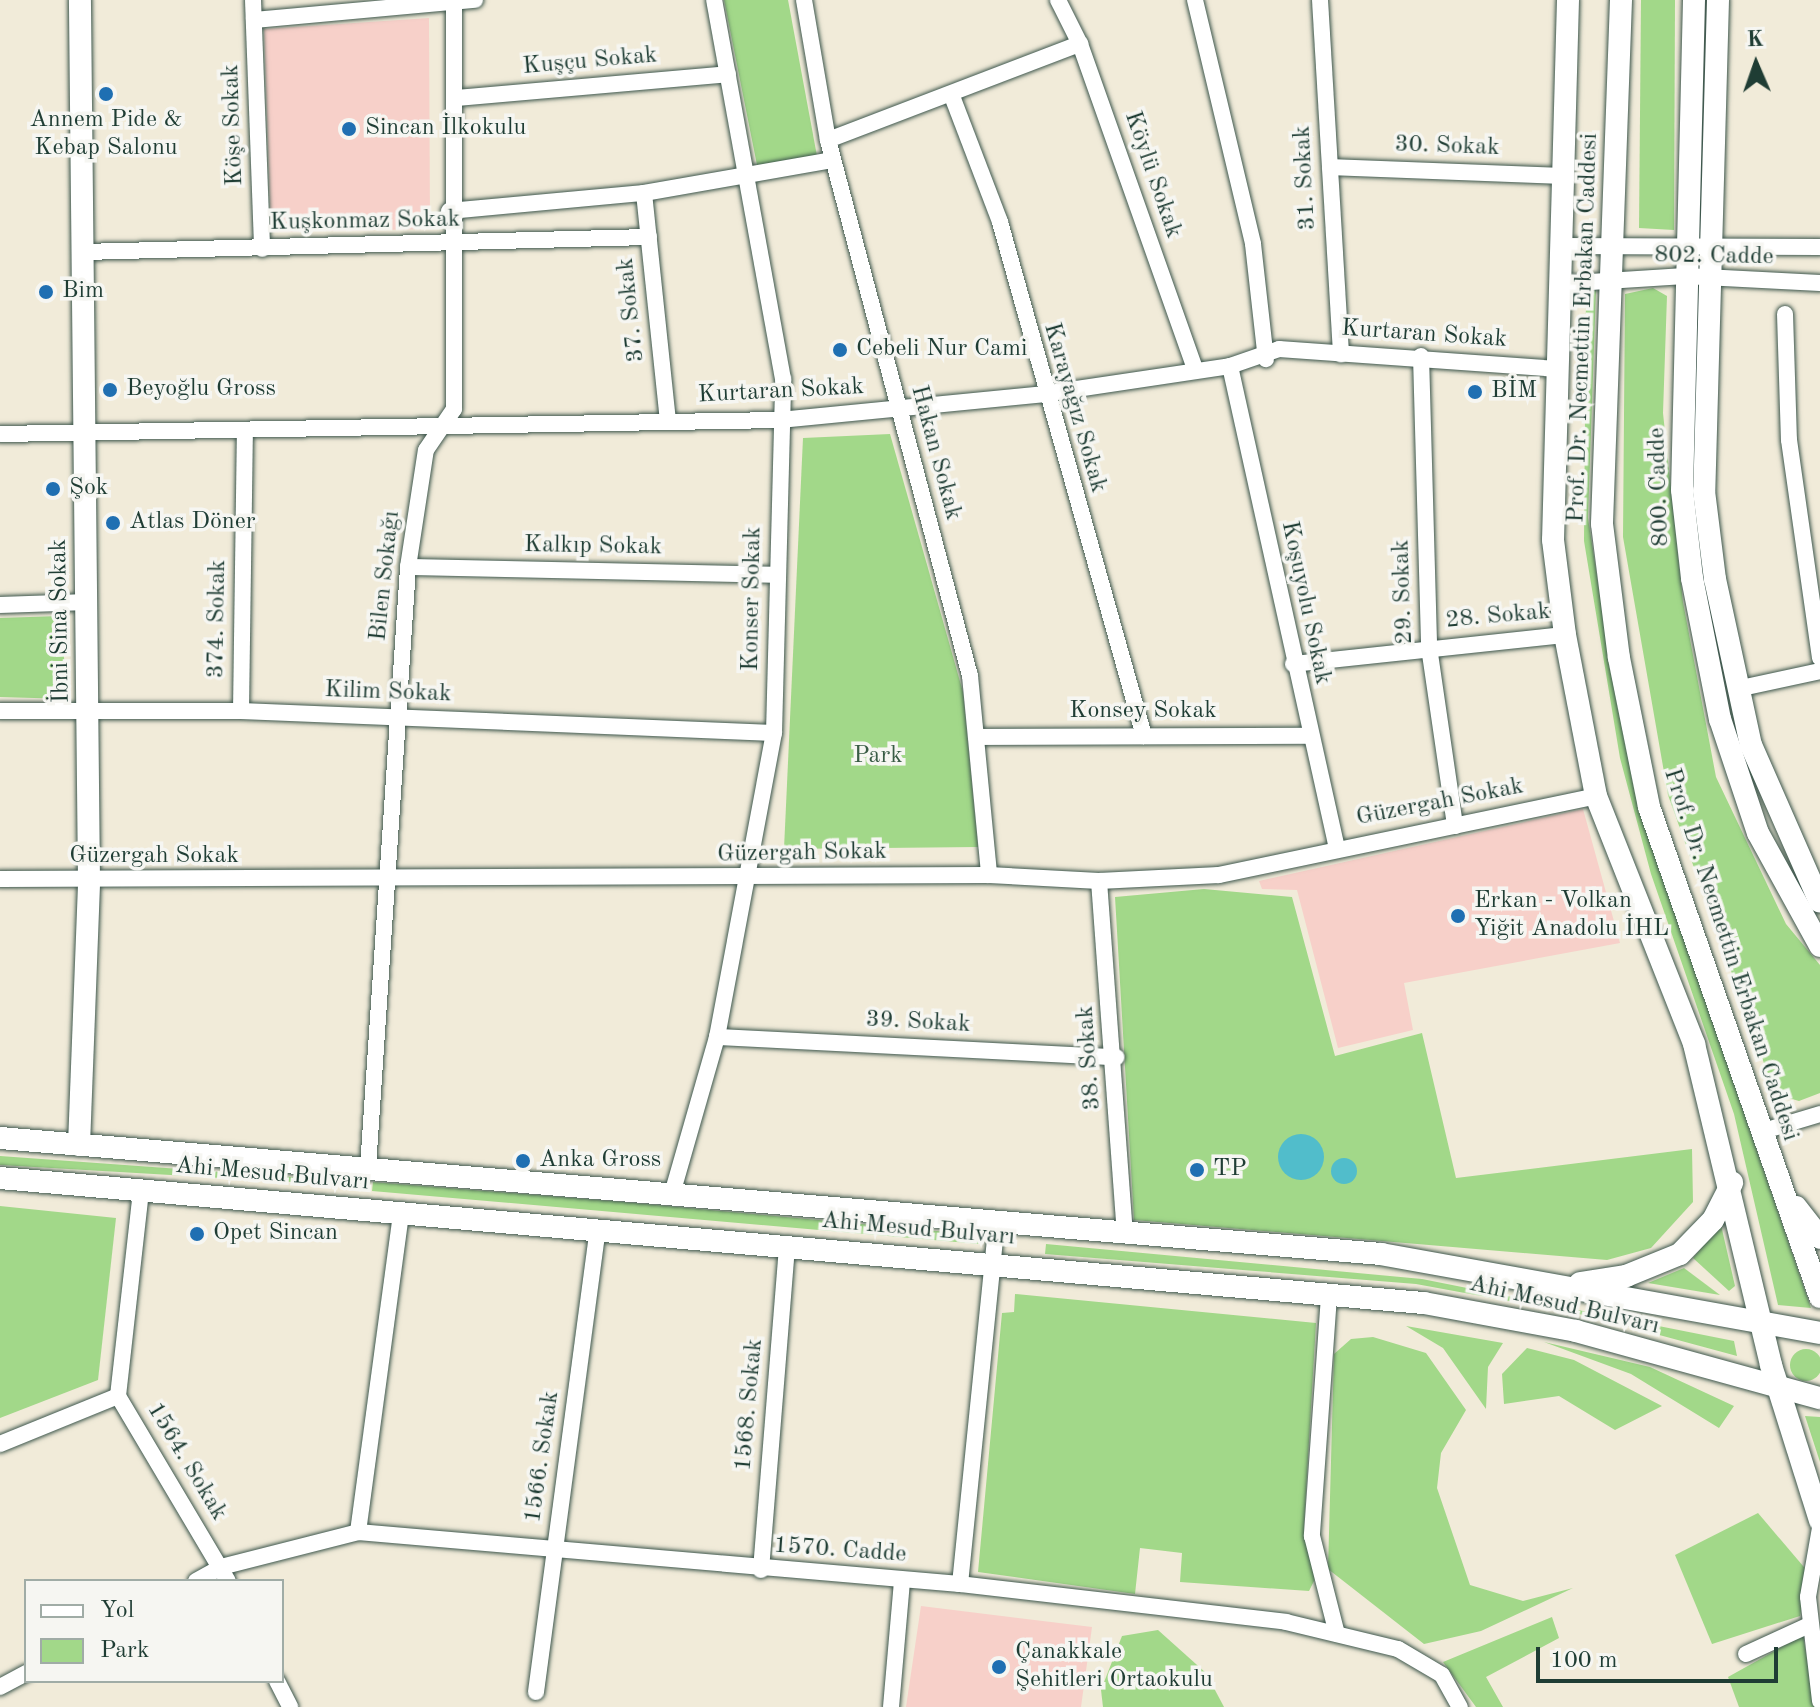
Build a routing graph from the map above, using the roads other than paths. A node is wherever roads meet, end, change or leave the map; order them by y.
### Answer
1 (80, 0) edge
2 (253, 0) edge
3 (475, 0) edge
4 (714, 0) edge
5 (804, 0) edge
6 (1058, 0) edge
7 (1195, 0) edge
8 (1320, 0) edge
9 (1568, 0) edge
10 (1621, 0) edge
11 (1694, 0) edge
12 (1718, 0) edge
13 (454, 2) edge
14 (254, 20) junction
15 (1080, 44) junction
16 (728, 74) junction
17 (952, 96) junction
18 (456, 98) junction
19 (828, 140) junction
20 (833, 160) junction
21 (1330, 167) junction
22 (1562, 176) junction
23 (751, 179) junction
24 (644, 193) junction
25 (449, 211) junction
26 (649, 237) junction
27 (1713, 243) junction
28 (449, 245) junction
29 (1612, 245) junction
30 (1560, 246) junction
31 (1686, 246) junction
32 (1820, 247) edge
33 (262, 249) junction
34 (83, 252) junction
35 (1685, 276) junction
36 (1710, 278) junction
37 (1820, 283) edge
38 (1559, 284) junction
39 (1609, 284) junction
40 (1785, 314) dead end
41 (1341, 354) junction
42 (1421, 356) junction
43 (1266, 359) junction
44 (1230, 366) junction
45 (1195, 369) junction
46 (1557, 369) junction
47 (1043, 394) junction
48 (898, 409) junction
49 (780, 420) junction
50 (450, 421) junction
51 (668, 422) junction
52 (245, 431) junction
53 (0, 434) edge
54 (85, 435) junction
55 (408, 567) junction
56 (777, 575) junction
57 (87, 602) junction
58 (0, 605) edge
59 (1565, 635) junction
60 (1429, 647) junction
61 (1820, 658) edge
62 (1293, 664) junction
63 (1820, 671) edge
64 (1737, 689) junction
65 (0, 711) edge
66 (241, 711) junction
67 (88, 716) junction
68 (398, 717) junction
69 (774, 733) junction
70 (1144, 736) junction
71 (1310, 736) junction
72 (976, 737) junction
73 (1596, 796) junction
74 (1455, 826) junction
75 (1337, 848) junction
76 (989, 875) junction
77 (0, 879) edge
78 (751, 879) junction
79 (89, 881) junction
80 (1099, 881) junction
81 (386, 883) junction
82 (1820, 902) edge
83 (1820, 946) edge
84 (717, 1037) junction
85 (1116, 1057) junction
86 (1820, 1114) edge
87 (1760, 1132) junction
88 (0, 1138) edge
89 (79, 1145) junction
90 (368, 1168) junction
91 (0, 1178) edge
92 (1732, 1183) junction
93 (1781, 1186) junction
94 (141, 1190) junction
95 (672, 1194) junction
96 (401, 1212) junction
97 (997, 1222) junction
98 (598, 1229) junction
99 (1125, 1233) junction
100 (1820, 1238) edge
101 (787, 1245) junction
102 (994, 1263) junction
103 (1563, 1285) junction
104 (1329, 1296) junction
105 (1820, 1297) edge
106 (1764, 1324) junction
107 (1820, 1333) edge
108 (1778, 1391) junction
109 (118, 1396) junction
110 (1820, 1398) edge
111 (0, 1444) edge
112 (1820, 1520) edge
113 (1820, 1528) edge
114 (358, 1532) junction
115 (555, 1547) junction
116 (761, 1570) junction
117 (224, 1574) edge
118 (204, 1579) edge
119 (902, 1580) junction
120 (960, 1584) junction
121 (1809, 1625) junction
122 (1337, 1634) junction
123 (1746, 1654) dead end
124 (24, 1674) edge
125 (278, 1683) edge
126 (0, 1687) edge
127 (536, 1692) dead end
128 (1820, 1701) edge
129 (290, 1707) edge
130 (891, 1707) edge
131 (1460, 1707) edge

1 - 34 main road, İbni Sina Sokak
2 - 14 street, Köşe Sokak
3 - 13 street
4 - 16 street, Konser Sokak
5 - 19 street, Hakan Sokak
6 - 15 street, Köylü Sokak
7 - 43 street
8 - 21 street, 31. Sokak
9 - 22 main road, Prof. Dr. Necmettin Erbakan Caddesi
10 - 29 main road, Prof. Dr. Necmettin Erbakan Caddesi
11 - 31 main road, 800. Cadde
12 - 27 main road, 800. Cadde
13 - 14 street
13 - 18 street
14 - 33 street, Köşe Sokak
15 - 17 street
15 - 45 street, Köylü Sokak
16 - 18 street, Kuşçu Sokak
16 - 23 street, Konser Sokak
17 - 19 street
17 - 47 street, Karayağız Sokak
18 - 25 street
19 - 20 street, Hakan Sokak
20 - 23 street
20 - 48 street, Hakan Sokak
21 - 22 street, 30. Sokak
21 - 41 street, 31. Sokak
22 - 30 main road, Prof. Dr. Necmettin Erbakan Caddesi
23 - 24 street
23 - 49 street, Konser Sokak
24 - 25 street
24 - 26 street, 37. Sokak
25 - 28 street
26 - 28 street, Kuşkonmaz Sokak
26 - 51 street, 37. Sokak
27 - 31 street, 802. Cadde
27 - 32 street, 802. Cadde
27 - 36 main road, 800. Cadde
28 - 33 street, Kuşkonmaz Sokak
28 - 50 street
29 - 30 street, 802. Cadde
29 - 31 street, 802. Cadde
29 - 39 main road, Prof. Dr. Necmettin Erbakan Caddesi
30 - 38 main road, Prof. Dr. Necmettin Erbakan Caddesi
31 - 35 main road, 800. Cadde
33 - 34 street, Kuşkonmaz Sokak
34 - 54 main road, İbni Sina Sokak
35 - 36 street, 802. Cadde
35 - 39 street, 802. Cadde
35 - 83 main road, 800. Cadde
36 - 37 street, 802. Cadde
36 - 64 main road, 800. Cadde
38 - 39 street, 802. Cadde
38 - 46 main road, Prof. Dr. Necmettin Erbakan Caddesi
39 - 87 main road, Prof. Dr. Necmettin Erbakan Caddesi
40 - 61 street
41 - 42 street, Kurtaran Sokak
41 - 43 street, Kurtaran Sokak
42 - 46 street, Kurtaran Sokak
42 - 60 street, 29. Sokak
43 - 44 street, Kurtaran Sokak
44 - 45 street, Kurtaran Sokak
44 - 62 street, Koşuyolu Sokak
45 - 47 street, Kurtaran Sokak
46 - 59 main road, Prof. Dr. Necmettin Erbakan Caddesi
47 - 48 street, Kurtaran Sokak
47 - 70 street, Karayağız Sokak
48 - 49 street, Kurtaran Sokak
48 - 72 street, Hakan Sokak
49 - 51 street, Kurtaran Sokak
49 - 56 street, Konser Sokak
50 - 51 street, Kurtaran Sokak
50 - 52 street, Kurtaran Sokak
50 - 55 street, Bilen Sokağı
52 - 54 street, Kurtaran Sokak
52 - 66 street, 374. Sokak
53 - 54 street, Kurtaran Sokak
54 - 57 main road, İbni Sina Sokak
55 - 56 street, Kalkıp Sokak
55 - 68 street, Bilen Sokağı
56 - 69 street, Konser Sokak
57 - 58 street
57 - 67 main road, İbni Sina Sokak
59 - 60 street, 28. Sokak
59 - 73 main road, Prof. Dr. Necmettin Erbakan Caddesi
60 - 62 street, 28. Sokak
60 - 74 street, 29. Sokak
62 - 71 street, Koşuyolu Sokak
63 - 64 street
64 - 82 main road, 800. Cadde
65 - 67 street, Kilim Sokak
66 - 67 street, Kilim Sokak
66 - 68 street, Kilim Sokak
67 - 79 main road, İbni Sina Sokak
68 - 69 street, Kilim Sokak
68 - 81 street, Bilen Sokağı
69 - 78 street, Konser Sokak
70 - 71 street, Konsey Sokak
70 - 72 street, Konsey Sokak
71 - 75 street, Koşuyolu Sokak
72 - 76 street, Hakan Sokak
73 - 74 street, Güzergah Sokak
73 - 92 main road, Prof. Dr. Necmettin Erbakan Caddesi
74 - 75 street, Güzergah Sokak
75 - 80 street, Güzergah Sokak
76 - 78 street, Güzergah Sokak
76 - 80 street, Güzergah Sokak
77 - 79 street, Güzergah Sokak
78 - 81 street, Güzergah Sokak
78 - 84 street, Konser Sokak
79 - 81 street, Güzergah Sokak
79 - 89 main road, İbni Sina Sokak
80 - 85 street, 38. Sokak
81 - 90 street, Bilen Sokağı
84 - 85 street, 39. Sokak
84 - 95 street, Konser Sokak
85 - 99 street, 38. Sokak
86 - 87 street
87 - 93 main road, Prof. Dr. Necmettin Erbakan Caddesi
88 - 89 main road, Ahi Mesud Bulvarı
89 - 90 main road, Ahi Mesud Bulvarı
90 - 95 main road, Ahi Mesud Bulvarı
91 - 94 main road, Ahi Mesud Bulvarı
92 - 103 main road
92 - 106 main road, Prof. Dr. Necmettin Erbakan Caddesi
93 - 100 main road
93 - 105 main road, Prof. Dr. Necmettin Erbakan Caddesi
94 - 96 main road, Ahi Mesud Bulvarı
94 - 109 street
95 - 97 main road, Ahi Mesud Bulvarı
96 - 98 main road, Ahi Mesud Bulvarı
96 - 114 street
97 - 99 main road, Ahi Mesud Bulvarı
97 - 102 street
98 - 101 main road, Ahi Mesud Bulvarı
98 - 115 street, 1566. Sokak
99 - 103 main road, Ahi Mesud Bulvarı
101 - 102 main road, Ahi Mesud Bulvarı
101 - 116 street, 1568. Sokak
102 - 104 main road, Ahi Mesud Bulvarı
102 - 120 street
103 - 106 main road, Ahi Mesud Bulvarı
104 - 108 main road, Ahi Mesud Bulvarı
104 - 122 street
106 - 107 main road, Ahi Mesud Bulvarı
106 - 108 main road, Prof. Dr. Necmettin Erbakan Caddesi
108 - 110 main road, Ahi Mesud Bulvarı
108 - 112 main road, Prof. Dr. Necmettin Erbakan Caddesi
109 - 111 street, 1564. Sokak
109 - 117 street, 1564. Sokak
113 - 121 street
114 - 115 street, 1570. Cadde
114 - 117 street, 1570. Cadde
115 - 116 street, 1570. Cadde
115 - 127 street, 1566. Sokak
116 - 119 street, 1570. Cadde
117 - 118 street, 1570. Cadde
119 - 120 street, 1570. Cadde
119 - 130 street
120 - 122 street, 1570. Cadde
121 - 123 street
121 - 128 street
122 - 131 street, 1570. Cadde
124 - 126 street
125 - 129 street

